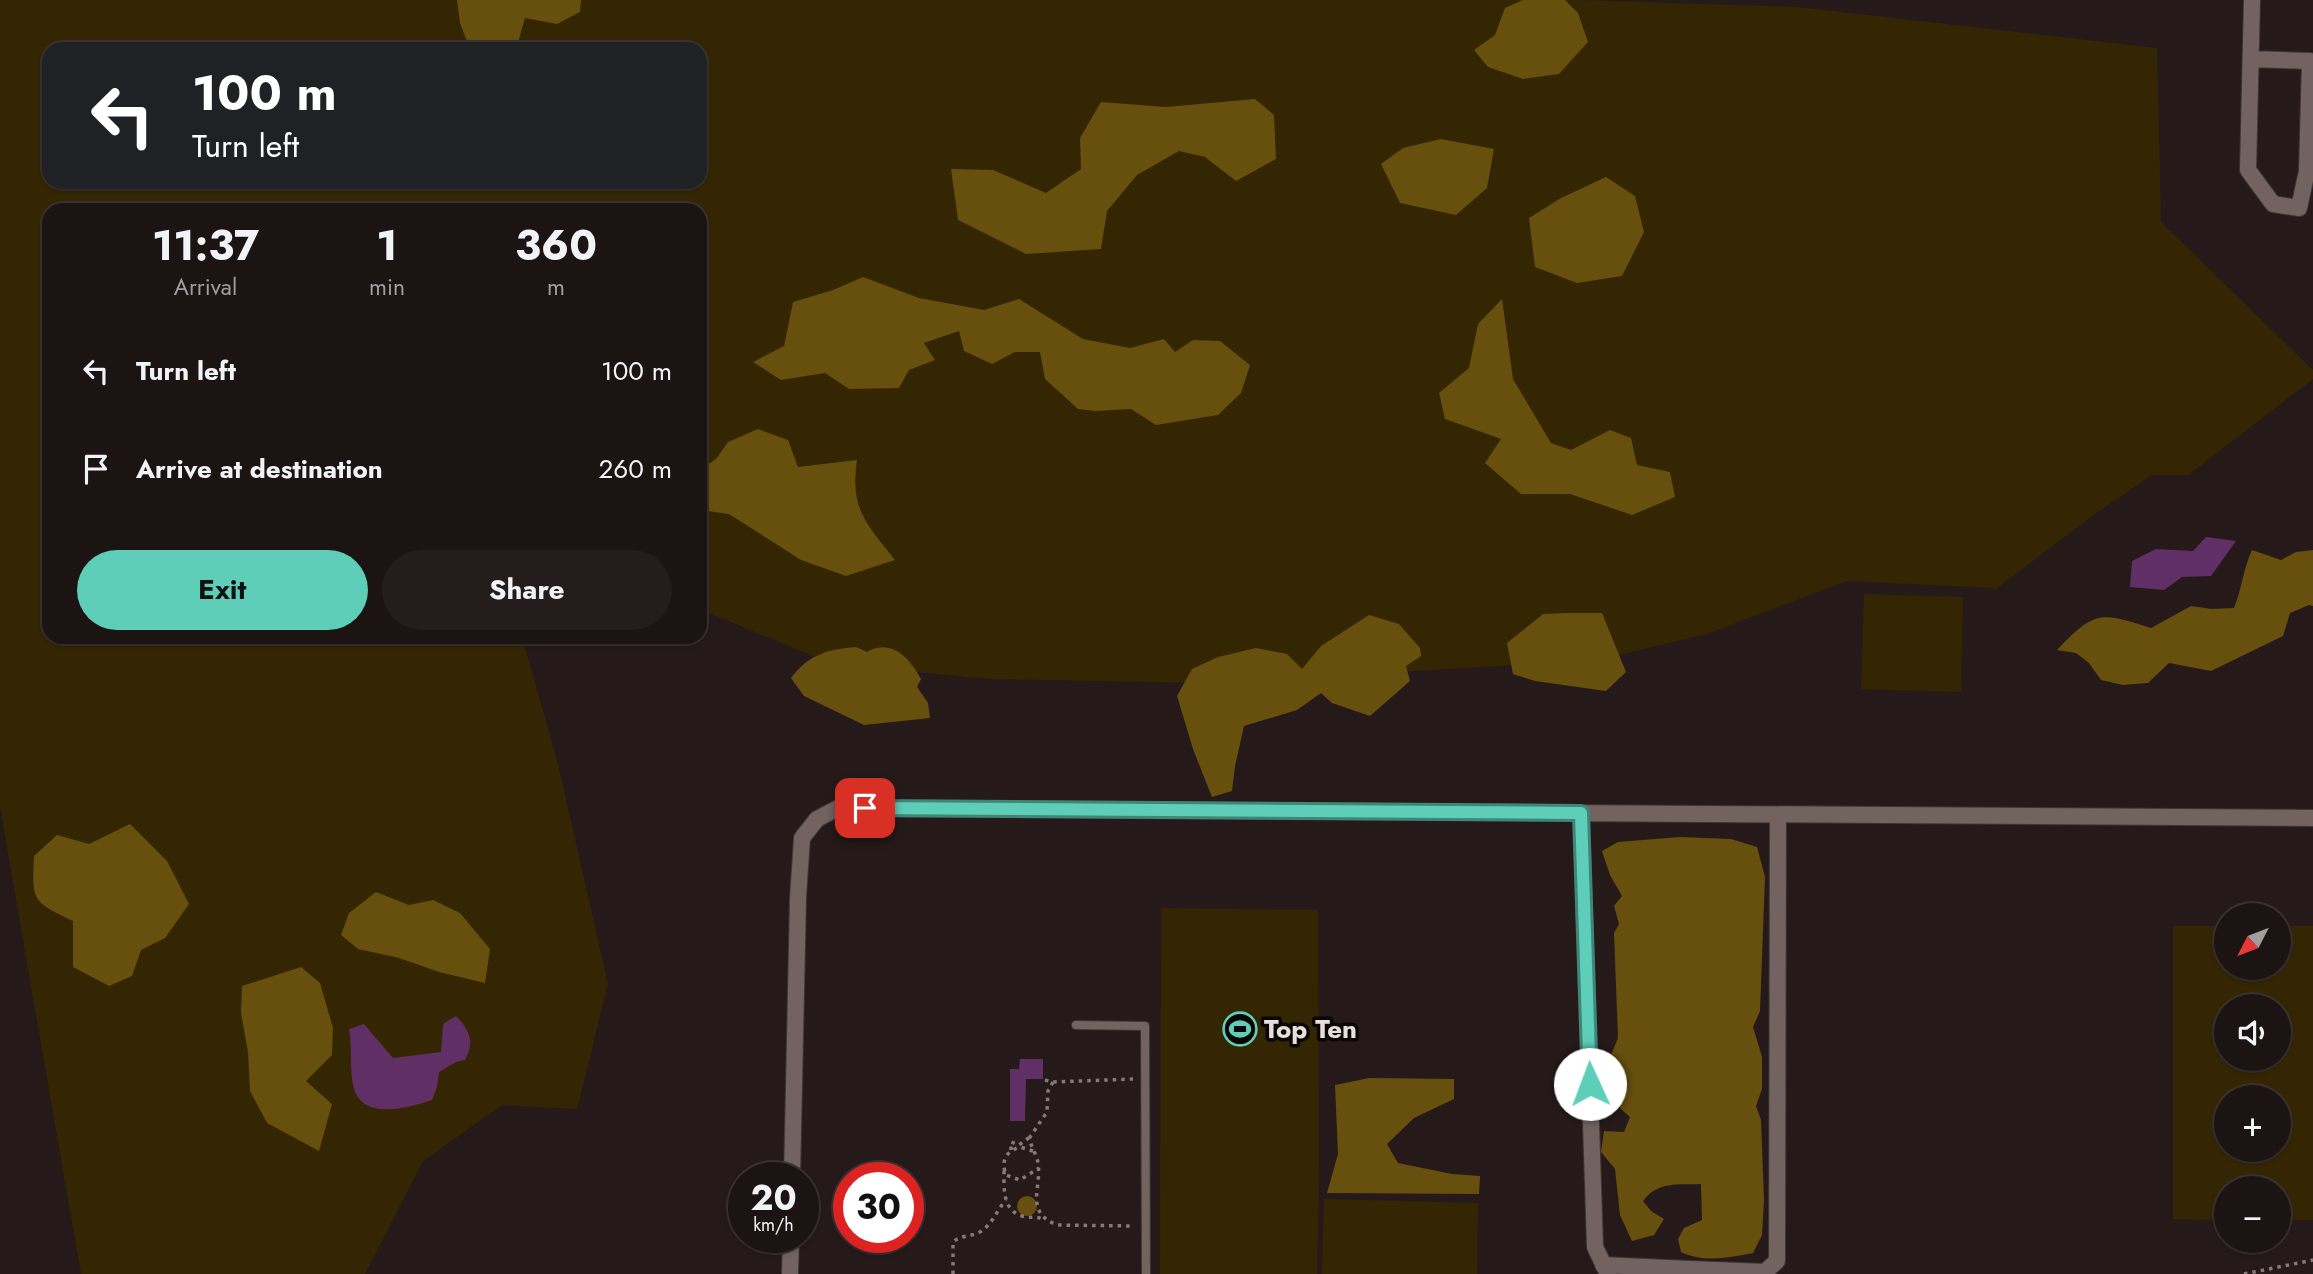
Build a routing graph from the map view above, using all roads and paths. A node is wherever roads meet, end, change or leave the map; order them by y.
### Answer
1 (2252, 0) edge
2 (2251, 59) junction
3 (1581, 813) junction
4 (1778, 815) junction
5 (2313, 818) edge
6 (1076, 1025) dead end
7 (1146, 1079) junction
8 (1045, 1080) dead end
9 (1053, 1082) junction
10 (1030, 1137) junction
11 (1020, 1146) junction
12 (1035, 1153) junction
13 (792, 1162) edge
14 (1039, 1168) junction
15 (1004, 1169) junction
16 (1029, 1176) junction
17 (1010, 1177) junction
18 (1004, 1182) junction
19 (1037, 1183) junction
20 (1006, 1200) junction
21 (1039, 1211) junction
22 (1035, 1216) junction
23 (1048, 1222) junction
24 (1145, 1225) junction
25 (791, 1253) edge
26 (2313, 1260) edge
27 (1606, 1270) edge
28 (1688, 1271) edge
29 (790, 1274) edge
30 (953, 1274) edge
31 (1146, 1274) edge
32 (2244, 1274) edge

1 - 2 street
2 - 2 street
3 - 4 street
3 - 13 street
3 - 27 street
4 - 5 street
4 - 28 street
6 - 7 lane
7 - 9 path
7 - 24 lane
8 - 9 path
9 - 10 path
10 - 11 path
10 - 12 path
11 - 12 path
11 - 15 path
12 - 14 path
14 - 16 path
14 - 19 path
15 - 17 path
15 - 18 path
16 - 17 path
16 - 19 path
17 - 18 path
18 - 20 path
19 - 21 path
20 - 22 path
20 - 30 path
21 - 22 path
21 - 23 path
22 - 23 path
23 - 24 path
24 - 31 lane
25 - 29 street
26 - 32 path
27 - 28 street

